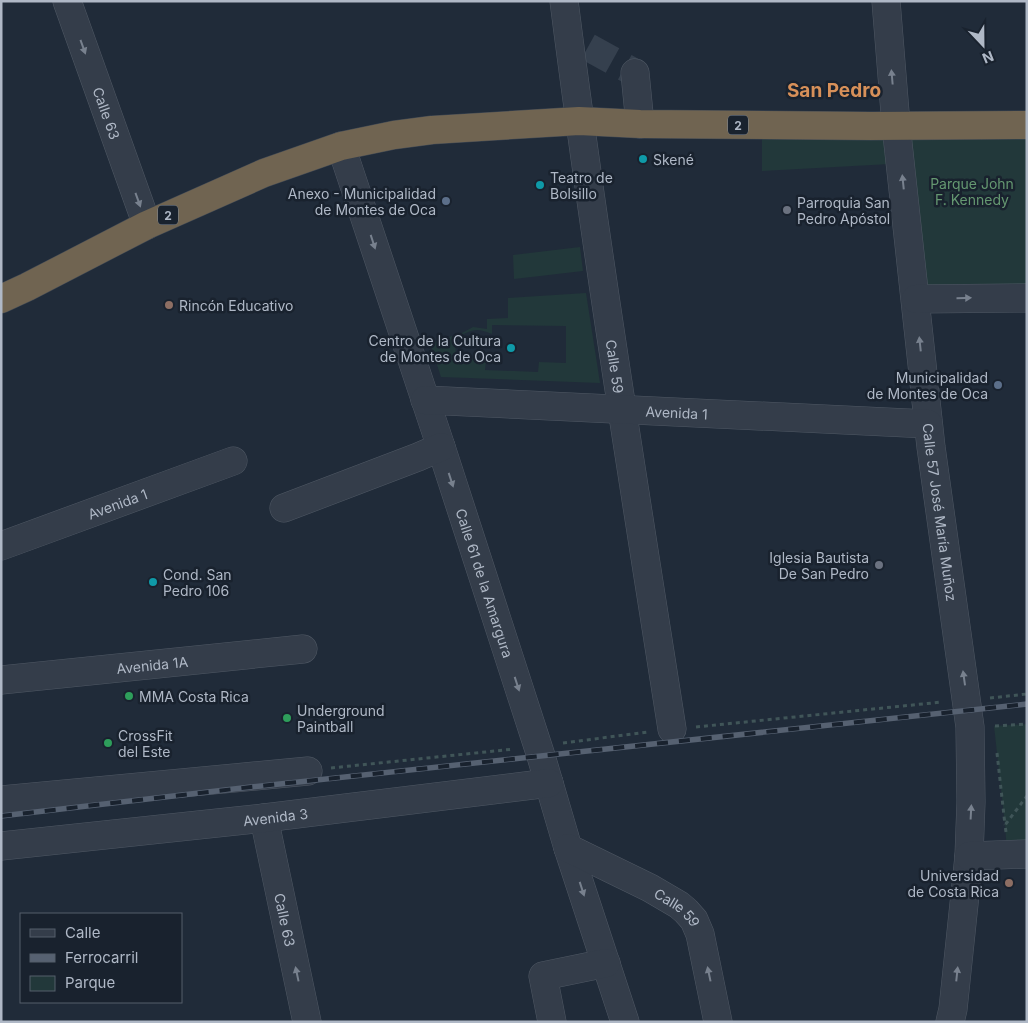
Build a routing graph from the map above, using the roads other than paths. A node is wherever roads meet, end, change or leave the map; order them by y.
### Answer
1 (67, 1) edge
2 (564, 1) edge
3 (886, 1) edge
4 (635, 73) dead end
5 (579, 120) junction
6 (640, 124) junction
7 (1027, 124) edge
8 (896, 126) junction
9 (341, 146) junction
10 (146, 225) junction
11 (1027, 298) edge
12 (1, 299) edge
13 (916, 299) junction
14 (425, 400) junction
15 (621, 409) junction
16 (928, 424) junction
17 (441, 447) junction
18 (233, 461) dead end
19 (284, 508) dead end
20 (1, 546) edge
21 (303, 649) dead end
22 (1, 680) edge
23 (672, 729) road end
24 (308, 771) road end
25 (549, 783) junction
26 (1, 800) edge
27 (264, 818) junction
28 (1, 846) edge
29 (1017, 847) edge
30 (568, 848) junction
31 (969, 856) junction
32 (606, 962) junction
33 (307, 1022) edge
34 (552, 1022) edge
35 (626, 1022) edge
36 (718, 1022) edge
37 (950, 1022) edge

1 -> 10 street, Calle 63
2 - 5 street, Calle 59
8 -> 3 street, Calle 57 José María Muñoz
4 - 6 street
5 - 6 highway, 2
5 - 9 highway, 2
5 - 15 street, Calle 59
6 - 8 highway, 2
7 - 8 highway, 2
13 -> 8 street, Calle 57 José María Muñoz
9 - 10 highway, 2
9 -> 14 street, Calle 61 de la Amargura
10 - 12 highway, 2
13 -> 11 street
16 -> 13 street, Calle 57 José María Muñoz
14 - 15 street, Avenida 1
14 - 17 street, Calle 61 de la Amargura
15 - 16 street, Avenida 1
15 - 23 street, Calle 59
31 -> 16 street, Calle 57 José María Muñoz
17 - 19 street
17 -> 25 street, Calle 61 de la Amargura
18 - 20 street, Avenida 1
21 - 22 street, Avenida 1A
24 - 26 street
25 - 27 street, Avenida 3
25 - 30 street, Calle 61 de la Amargura
27 - 28 street, Avenida 3
33 -> 27 street, Calle 63
29 - 31 street
30 -> 32 street, Calle 61 de la Amargura
36 -> 30 street, Calle 59
37 -> 31 street, Calle 57 José María Muñoz
32 - 34 street
32 - 35 street, Calle 61 de la Amargura

